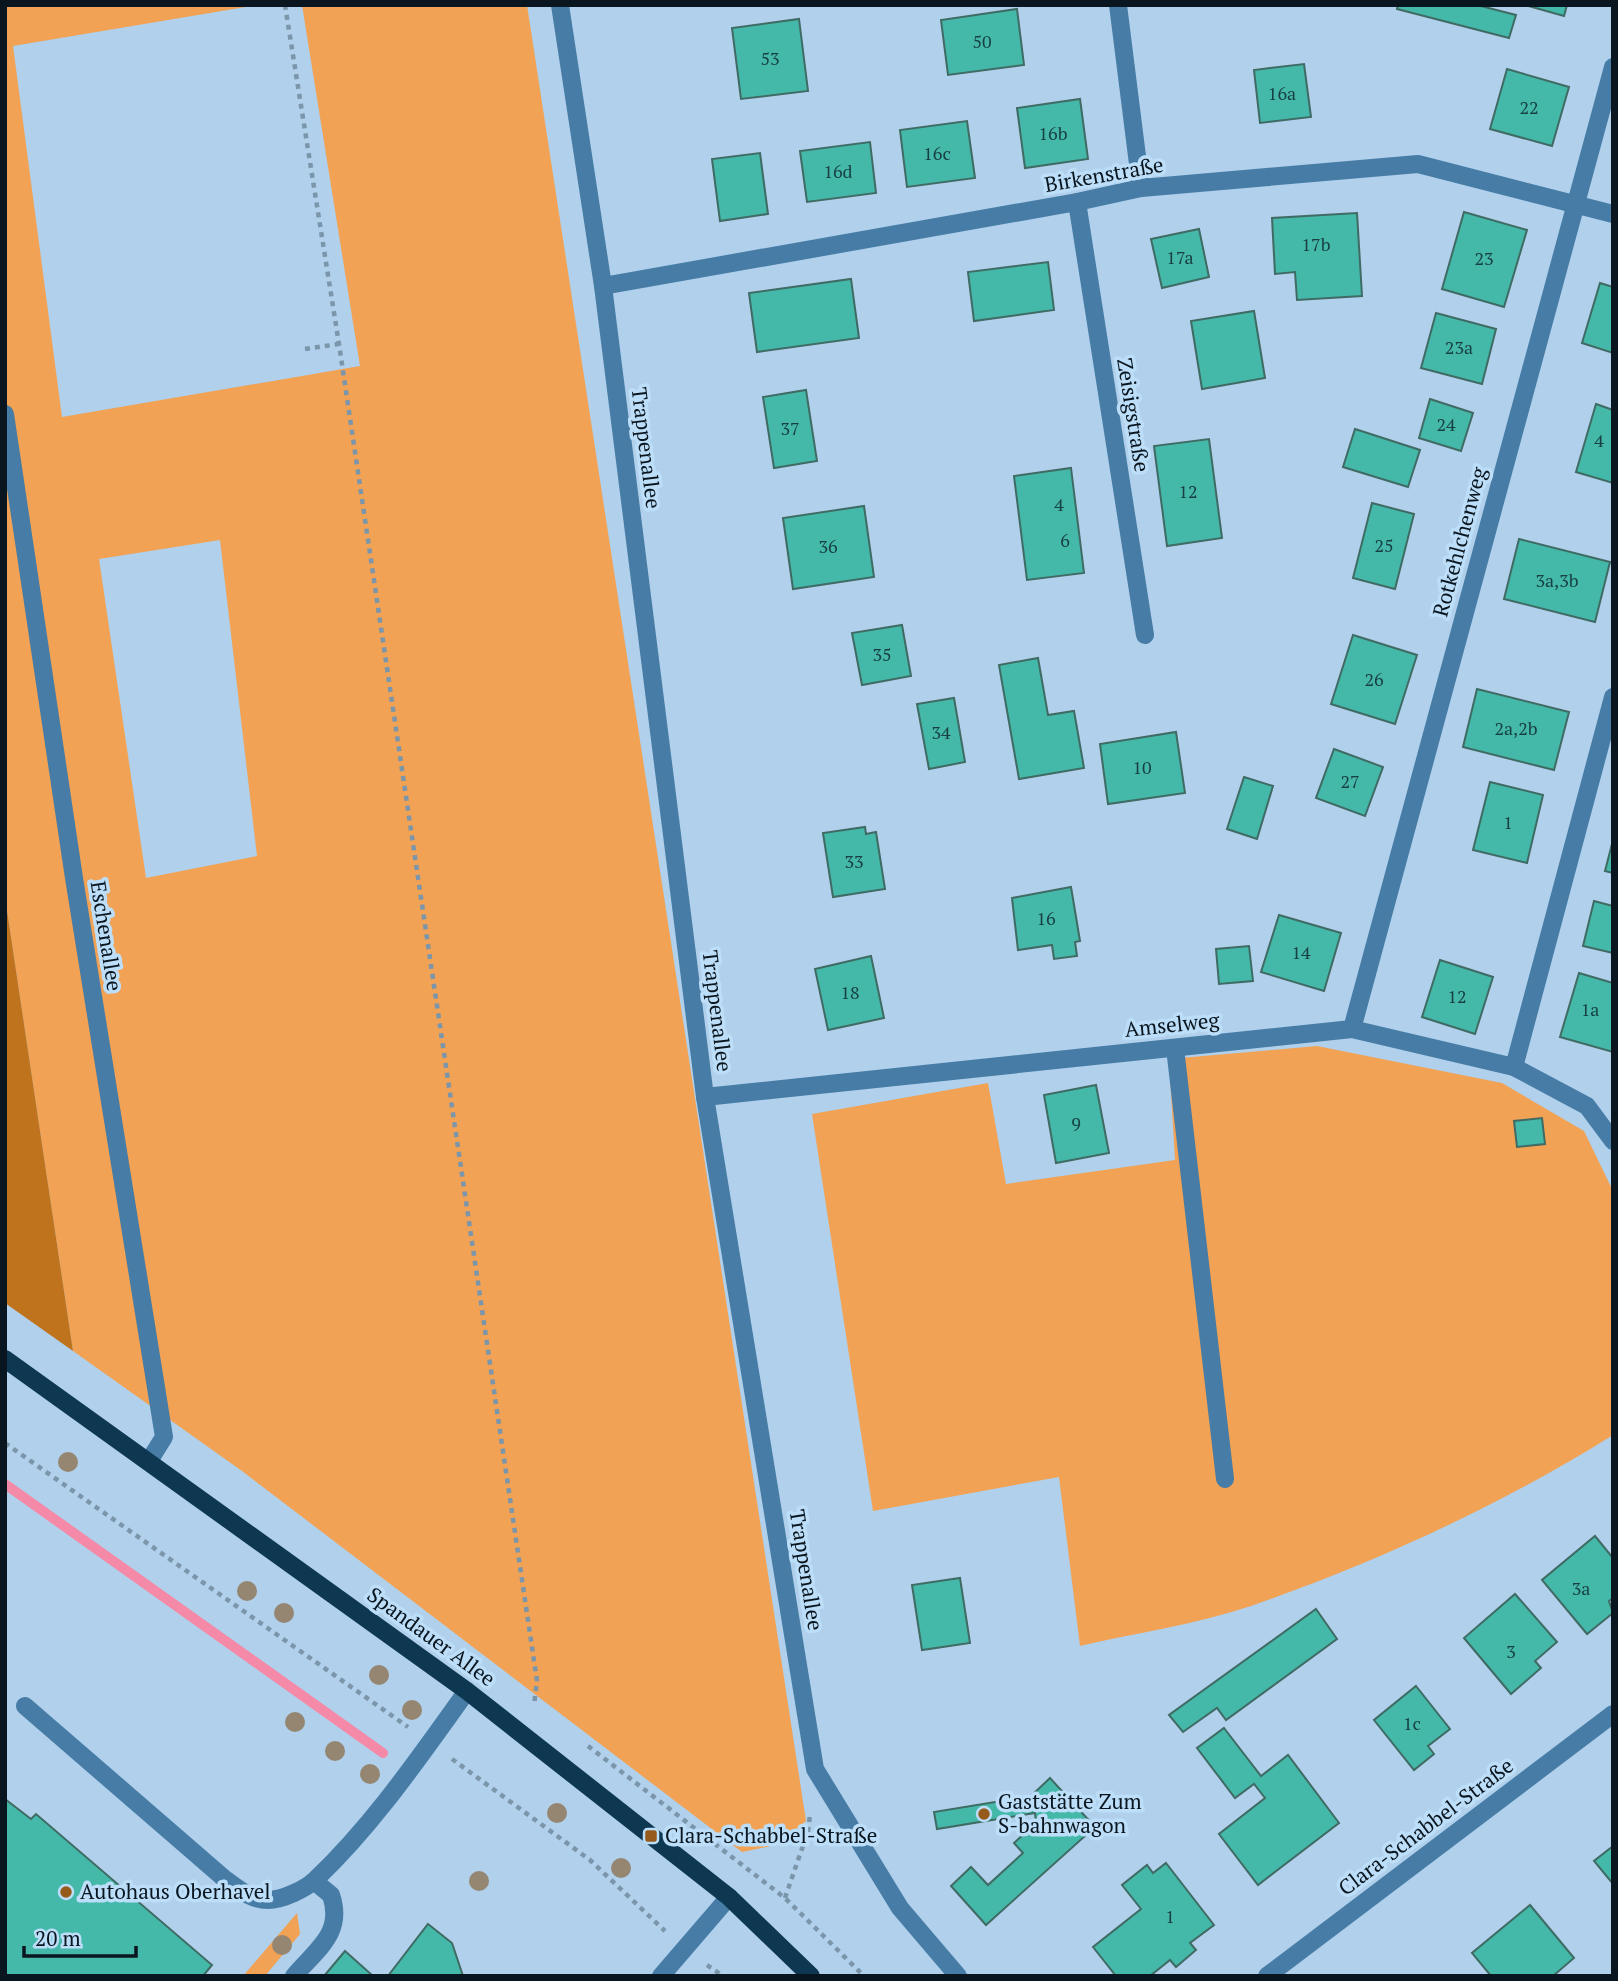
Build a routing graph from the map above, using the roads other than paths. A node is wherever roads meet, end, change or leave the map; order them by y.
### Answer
1 (560, 5) edge
2 (1118, 5) edge
3 (1613, 66) edge
4 (1141, 188) junction
5 (1077, 202) junction
6 (1574, 206) junction
7 (1613, 214) edge
8 (603, 286) junction
9 (5, 414) edge
10 (1145, 635) dead end
11 (1613, 697) edge
12 (1352, 1029) junction
13 (1175, 1048) junction
14 (1514, 1067) junction
15 (705, 1097) junction
16 (1613, 1141) edge
17 (5, 1359) edge
18 (149, 1461) junction
19 (1225, 1479) dead end
20 (467, 1691) junction
21 (25, 1706) dead end
22 (1613, 1714) edge
23 (314, 1881) junction
24 (729, 1897) junction
25 (294, 1976) edge
26 (661, 1976) edge
27 (811, 1976) edge
28 (958, 1976) edge
29 (1267, 1976) edge

1 - 8 street, Trappenallee
2 - 4 street
3 - 6 street, Rotkehlchenweg
4 - 5 street, Birkenstraße
4 - 6 street, Birkenstraße
5 - 8 street, Birkenstraße
5 - 10 street, Zeisigstraße
6 - 7 street, Birkenstraße
6 - 12 street, Rotkehlchenweg
8 - 15 street, Trappenallee
9 - 18 street, Eschenallee
11 - 14 street
12 - 13 street, Amselweg
12 - 14 street, Amselweg
13 - 15 street, Amselweg
13 - 19 street
14 - 16 street, Amselweg
15 - 28 street, Trappenallee
17 - 18 main road, Spandauer Allee
18 - 20 main road, Spandauer Allee
20 - 23 street
20 - 24 main road, Spandauer Allee
21 - 23 street
22 - 29 street, Clara-Schabbel-Straße
23 - 25 street
24 - 26 street
24 - 27 main road, Spandauer Allee

